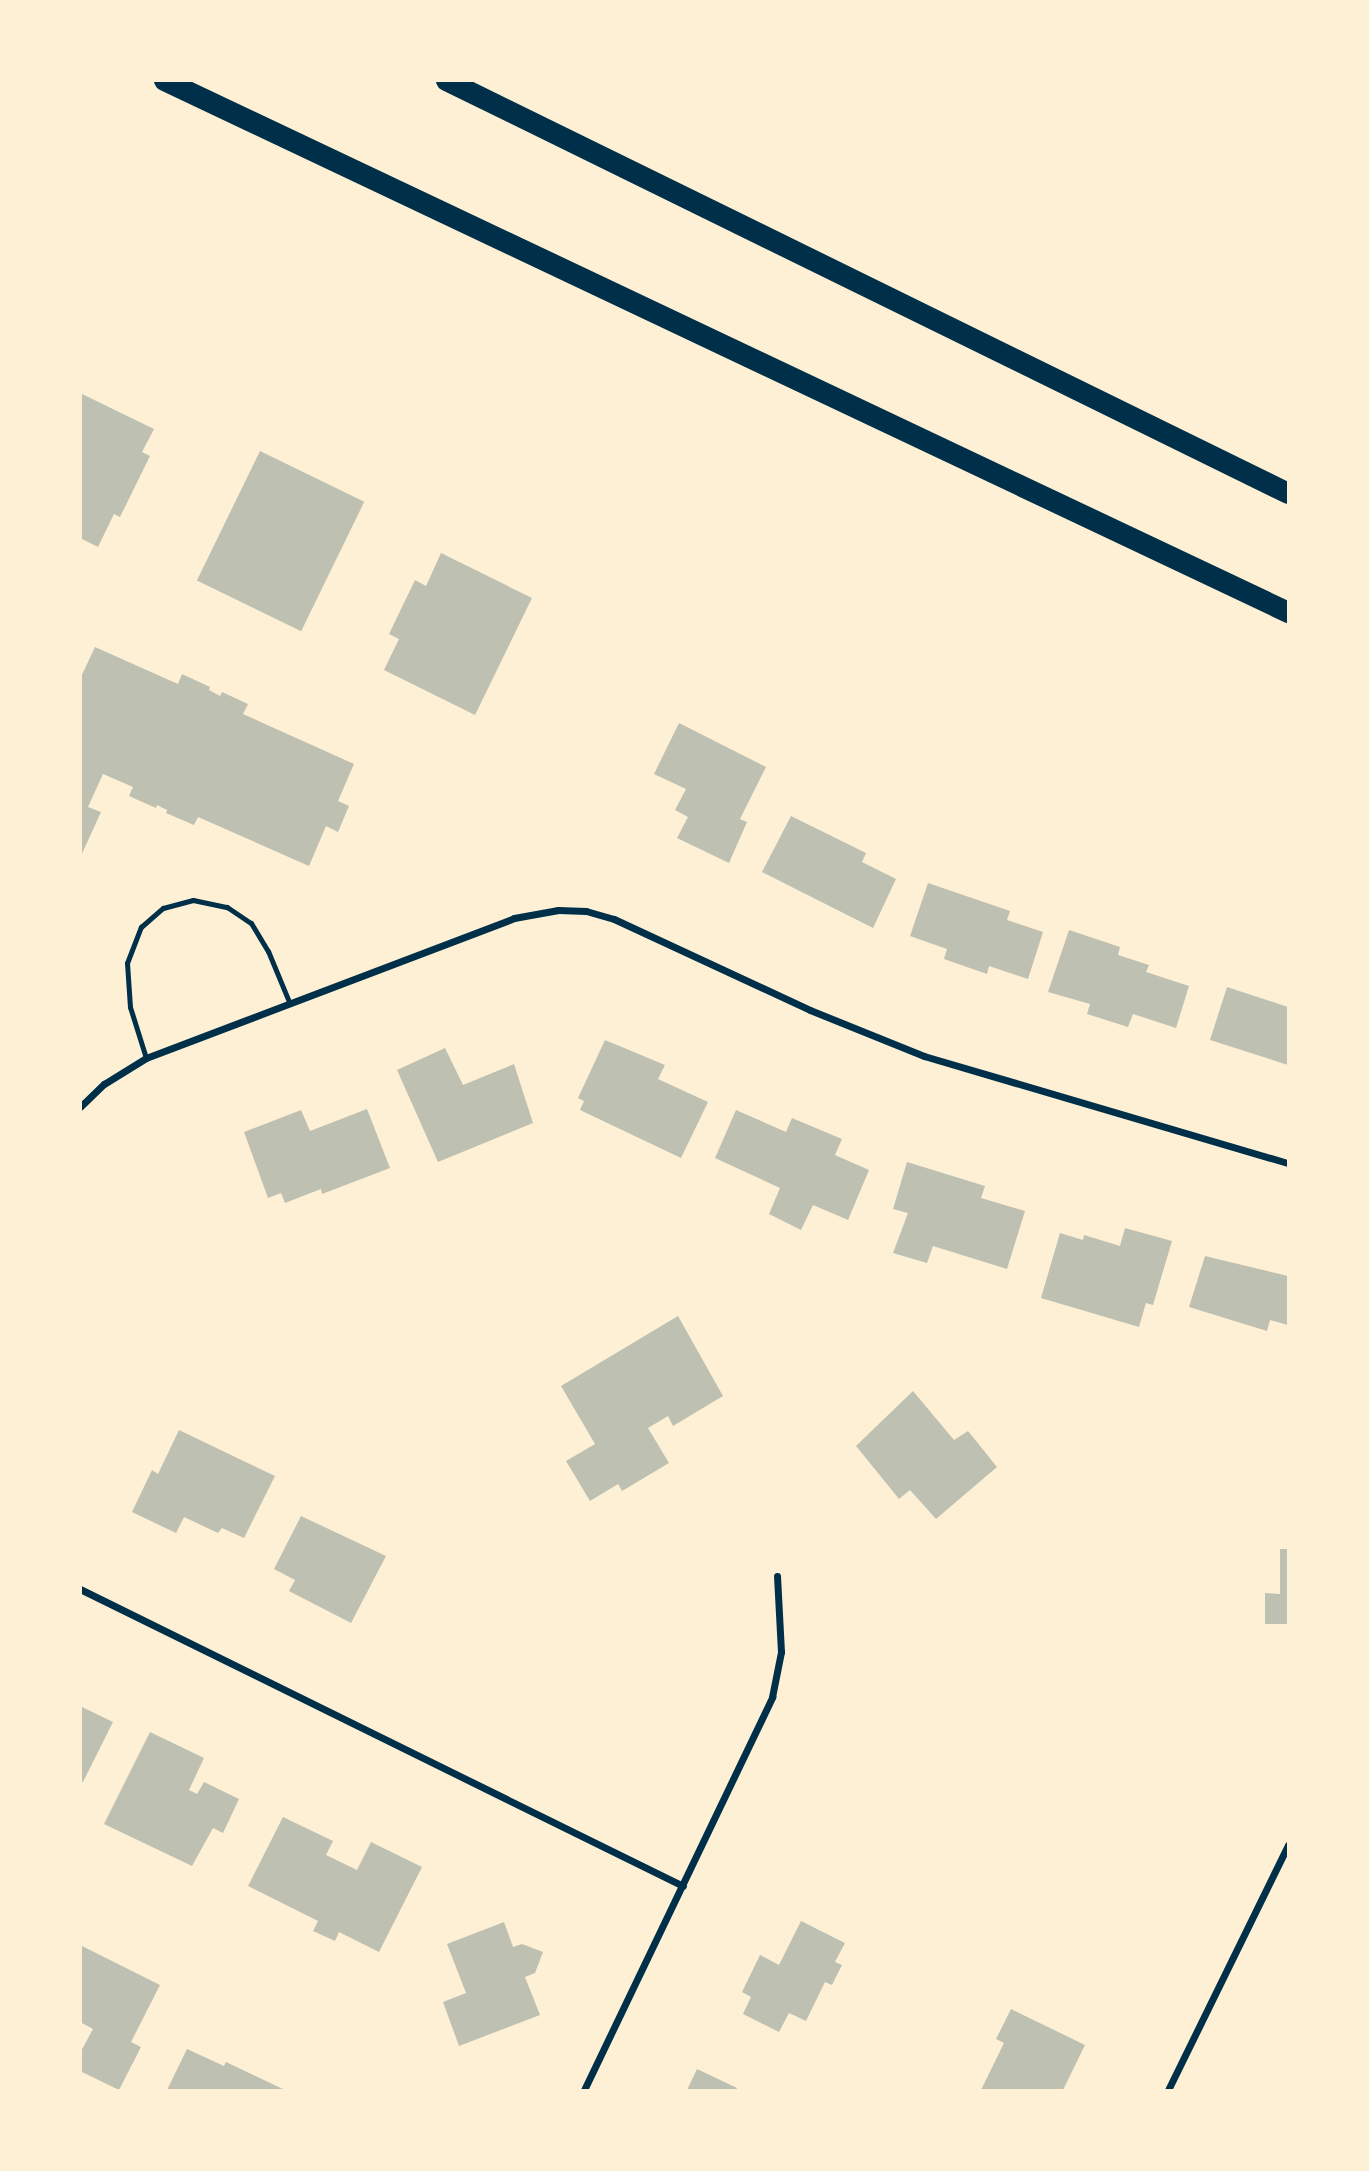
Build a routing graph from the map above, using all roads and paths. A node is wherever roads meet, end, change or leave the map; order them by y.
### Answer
1 (164, 80) edge
2 (446, 80) edge
3 (1289, 493) edge
4 (1289, 612) edge
5 (290, 1004) junction
6 (146, 1058) junction
7 (80, 1107) edge
8 (1289, 1163) edge
9 (777, 1576) dead end
10 (80, 1589) edge
11 (1289, 1845) edge
12 (683, 1886) junction
13 (584, 2091) edge
14 (1168, 2091) edge

1 - 4 highway
2 - 3 highway
5 - 6 street
5 - 6 lane
5 - 8 street
6 - 7 street
9 - 12 street
10 - 12 street
11 - 14 street
12 - 13 street

